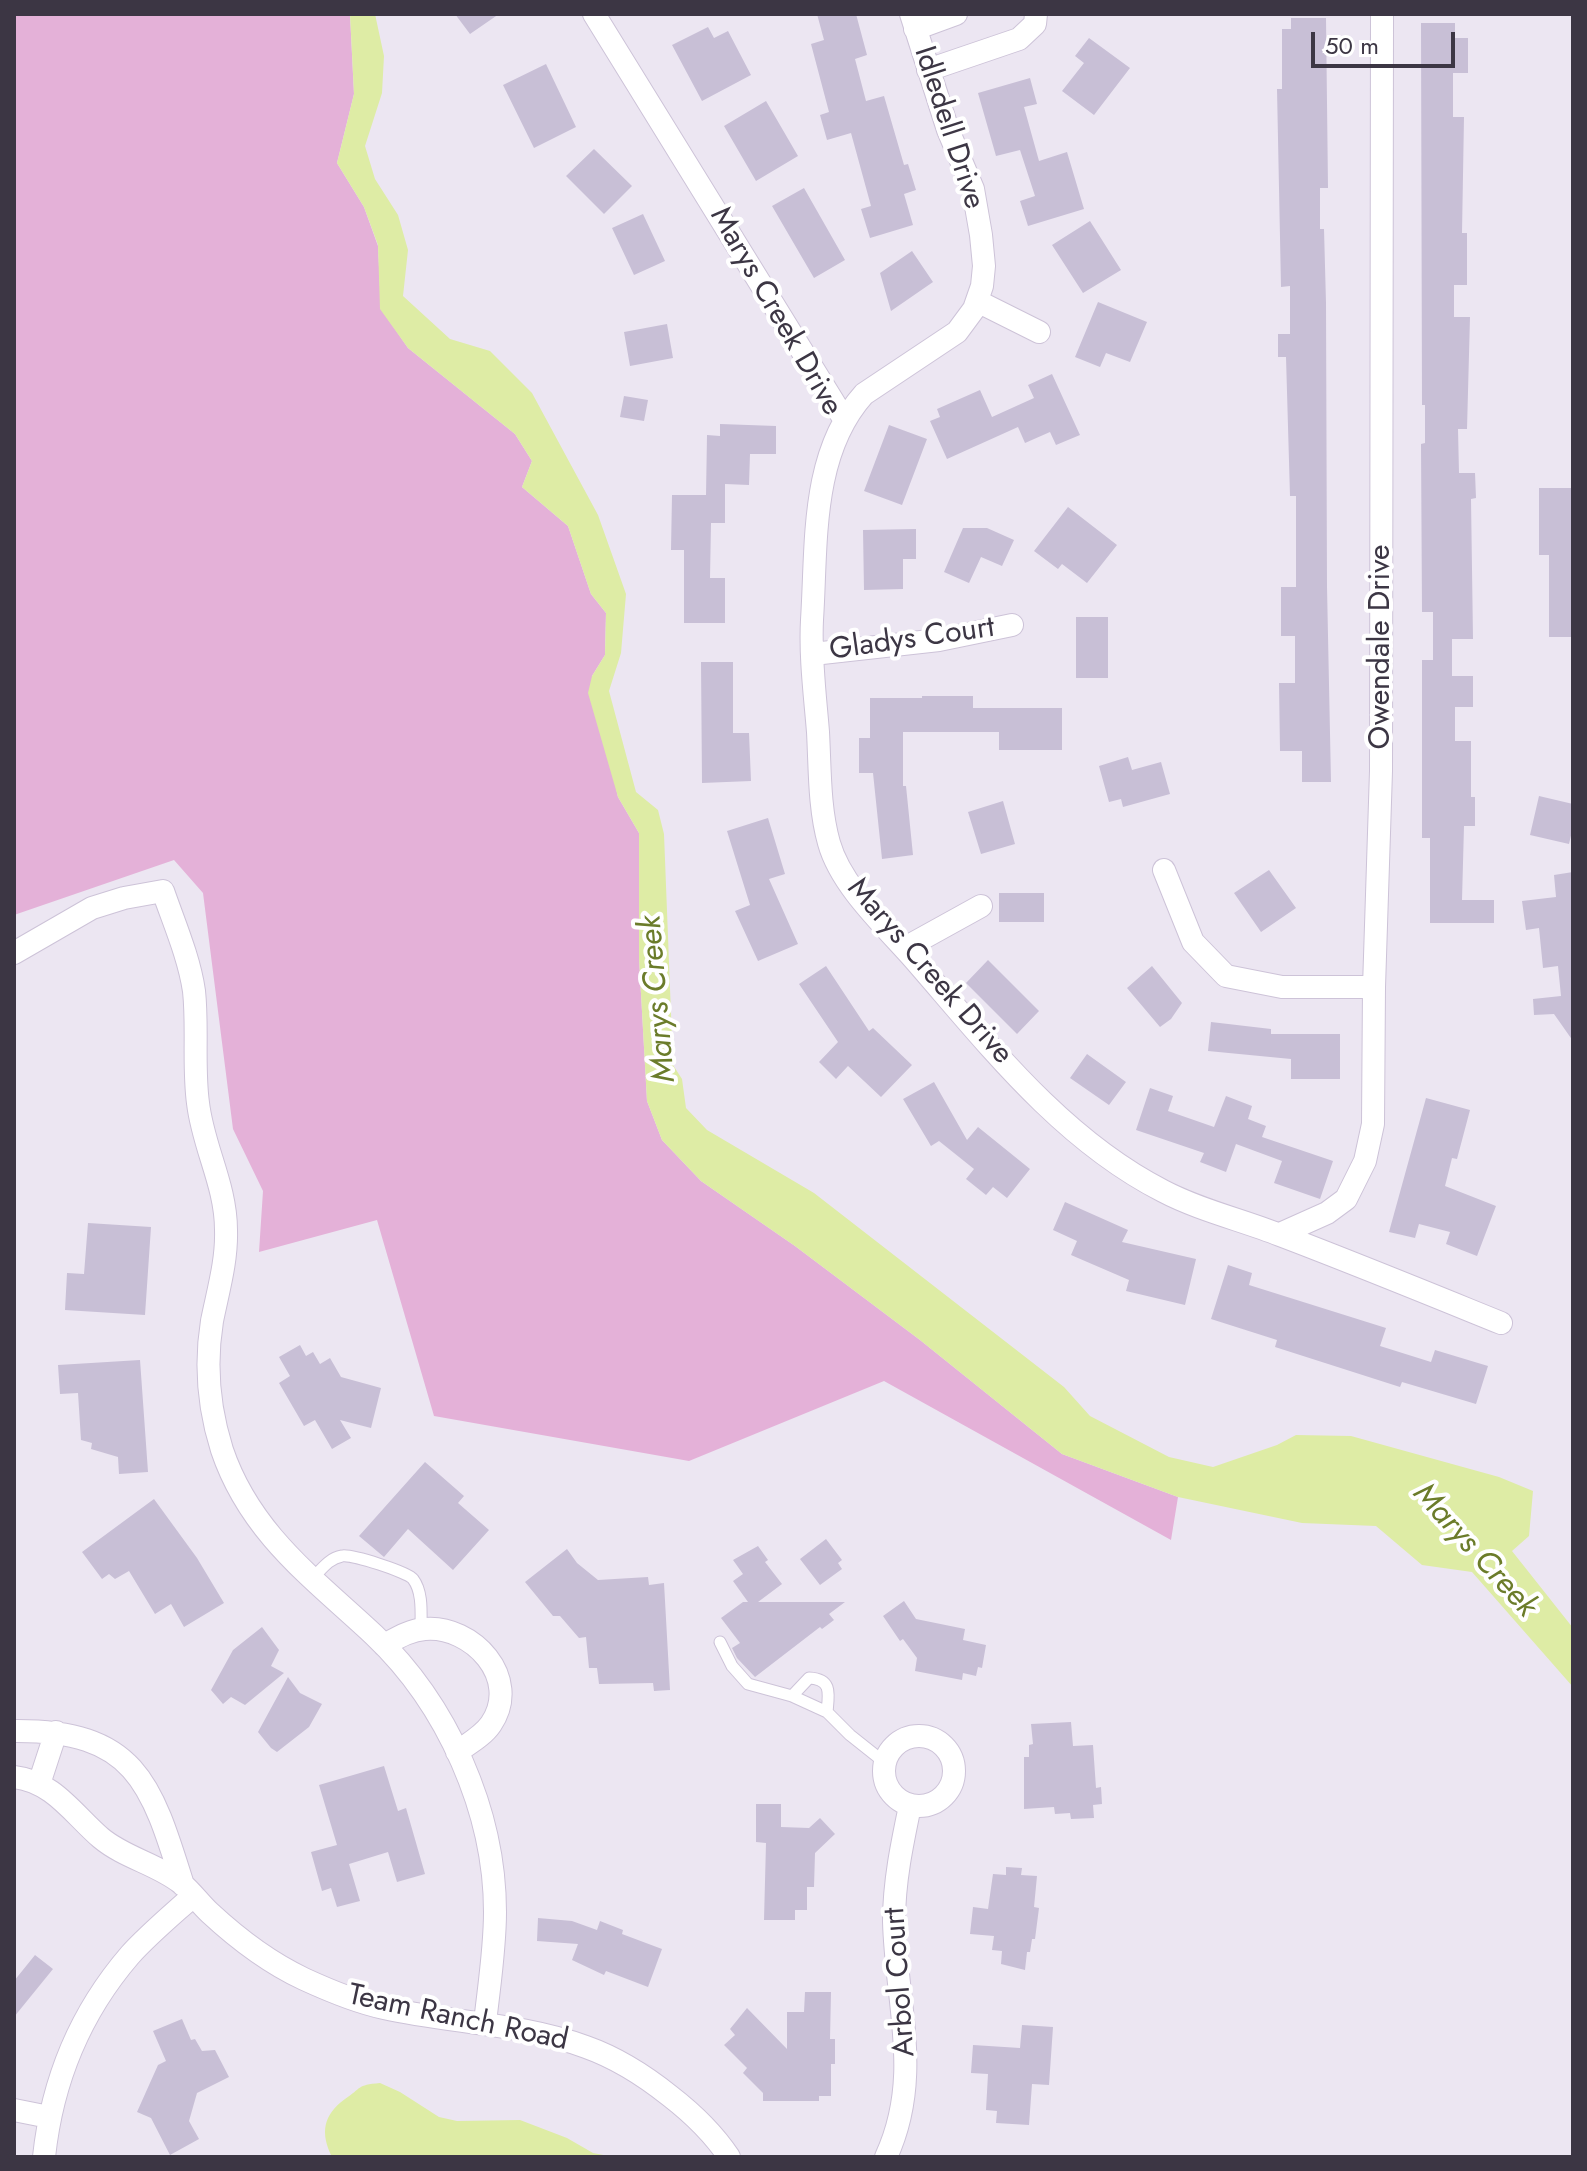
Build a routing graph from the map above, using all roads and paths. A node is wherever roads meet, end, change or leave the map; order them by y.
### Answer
1 (594, 14) edge
2 (956, 14) edge
3 (1036, 14) edge
4 (1382, 14) edge
5 (913, 22) edge
6 (928, 70) junction
7 (977, 301) junction
8 (1039, 332) dead end
9 (844, 419) junction
10 (1012, 625) dead end
11 (813, 654) junction
12 (1164, 870) dead end
13 (981, 906) dead end
14 (905, 948) junction
15 (14, 953) edge
16 (1374, 987) junction
17 (1280, 1234) junction
18 (1501, 1323) dead end
19 (312, 1579) junction
20 (421, 1629) junction
21 (720, 1642) dead end
22 (384, 1645) junction
23 (792, 1696) junction
24 (827, 1712) junction
25 (14, 1731) edge
26 (56, 1732) junction
27 (457, 1752) junction
28 (884, 1762) junction
29 (14, 1777) edge
30 (39, 1784) junction
31 (910, 1806) junction
32 (188, 1890) junction
33 (485, 2023) junction
34 (14, 2110) edge
35 (49, 2117) junction
36 (44, 2157) edge
37 (729, 2157) edge
38 (886, 2157) edge

1 - 9 street, Marys Creek Drive
2 - 5 street
3 - 6 street
4 - 16 street, Owendale Drive
5 - 6 street, Idledell Drive
6 - 7 street, Idledell Drive
7 - 8 street
7 - 9 street, Idledell Drive
9 - 11 street, Marys Creek Drive
10 - 11 street, Gladys Court
11 - 14 street, Marys Creek Drive
12 - 16 street
13 - 14 street
14 - 17 street, Marys Creek Drive
15 - 19 street
16 - 17 street, Owendale Drive
17 - 18 street, Marys Creek Drive
19 - 20 lane
19 - 22 street
20 - 22 street
20 - 27 street
21 - 23 lane
22 - 27 street
23 - 24 lane
23 - 24 lane
24 - 28 lane
25 - 26 street, Team Ranch Road
26 - 30 street
26 - 32 street, Team Ranch Road
27 - 33 street
28 - 31 street
28 - 31 street
29 - 30 street, Team Ranch Road
30 - 32 street, Team Ranch Road
31 - 38 street, Arbol Court
32 - 33 street, Team Ranch Road
32 - 35 street
33 - 37 street, Team Ranch Road
34 - 35 street
35 - 36 street

